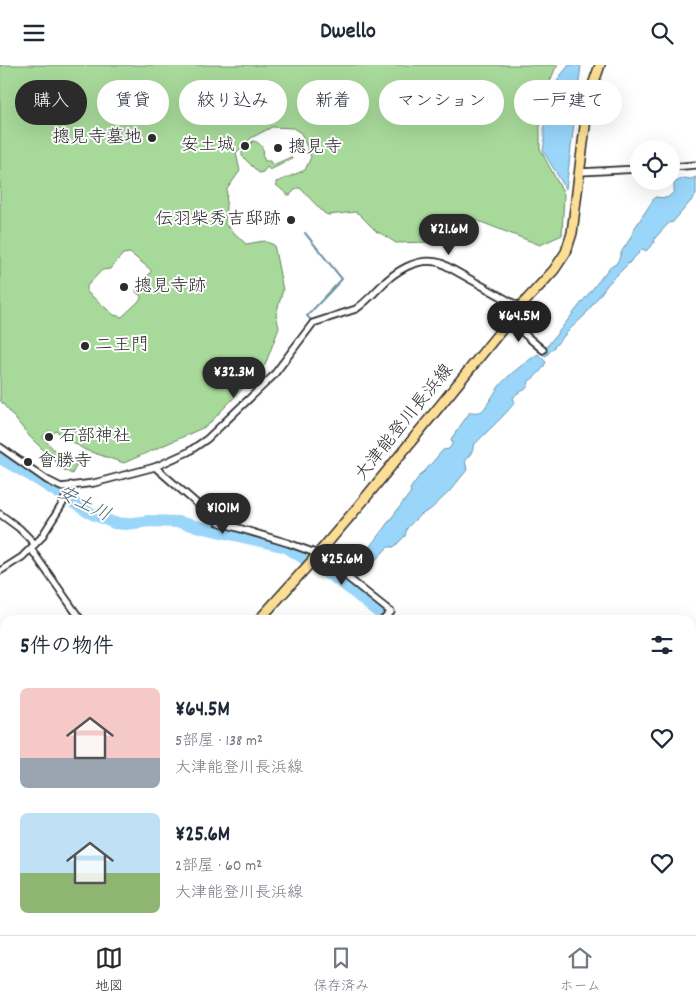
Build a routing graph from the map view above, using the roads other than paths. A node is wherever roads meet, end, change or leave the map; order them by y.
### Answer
1 (600, 65) edge
2 (696, 165) edge
3 (680, 166) edge
4 (630, 169) edge
5 (580, 172) junction
6 (520, 307) junction
7 (509, 321) junction
8 (543, 350) dead end
9 (0, 447) edge
10 (155, 467) junction
11 (70, 488) junction
12 (0, 514) edge
13 (33, 546) junction
14 (313, 560) junction
15 (0, 571) edge
16 (78, 615) edge
17 (264, 615) edge
18 (387, 615) edge

1 - 5 main road, 大津能登川長浜線
2 - 3 street
4 - 5 street
5 - 6 main road, 大津能登川長浜線
6 - 7 main road, 大津能登川長浜線
6 - 10 street
7 - 8 street
7 - 14 main road, 大津能登川長浜線
9 - 11 street
10 - 11 street
10 - 14 street
11 - 13 street
12 - 13 street
13 - 15 street
13 - 16 street
14 - 17 main road, 大津能登川長浜線
14 - 18 street

